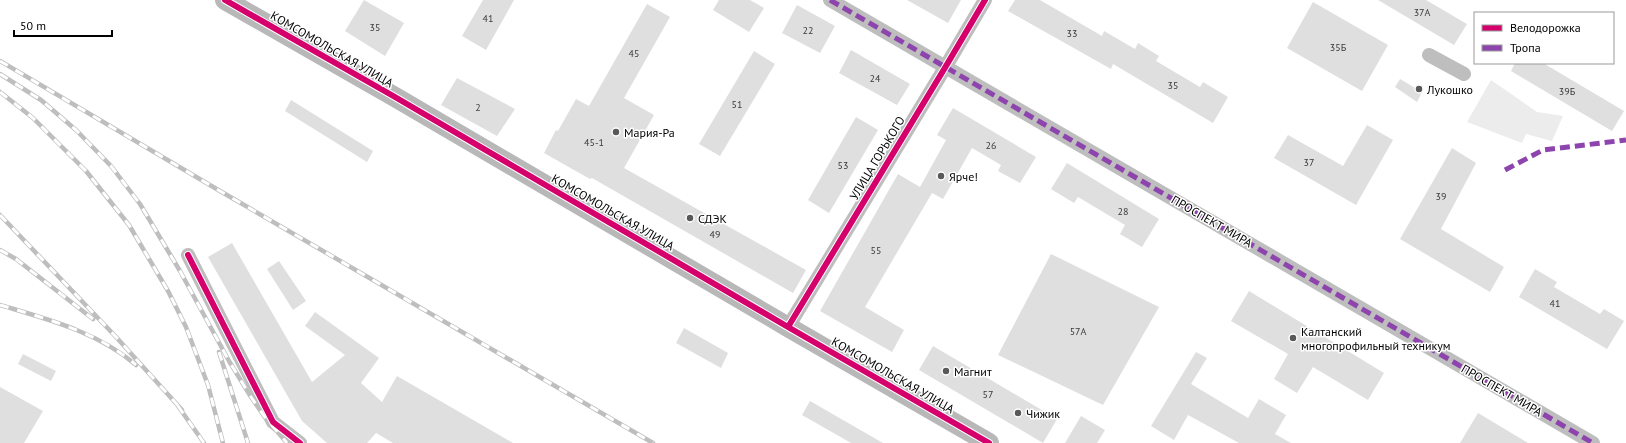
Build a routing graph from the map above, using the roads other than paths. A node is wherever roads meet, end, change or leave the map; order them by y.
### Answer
1 (225, 0) edge
2 (830, 0) edge
3 (985, 0) edge
4 (1429, 55) dead end
5 (946, 66) junction
6 (1464, 74) dead end
7 (188, 255) dead end
8 (788, 327) junction
9 (300, 443) edge
10 (989, 443) edge
11 (1593, 443) edge

1 - 8 street, КОМСОМОЛЬСКАЯ УЛИЦА
2 - 5 street, ПРОСПЕКТ МИРА
3 - 5 street, УЛИЦА ГОРЬКОГО
4 - 6 street
5 - 8 street, УЛИЦА ГОРЬКОГО
5 - 11 street, ПРОСПЕКТ МИРА
7 - 9 street
8 - 10 street, КОМСОМОЛЬСКАЯ УЛИЦА

